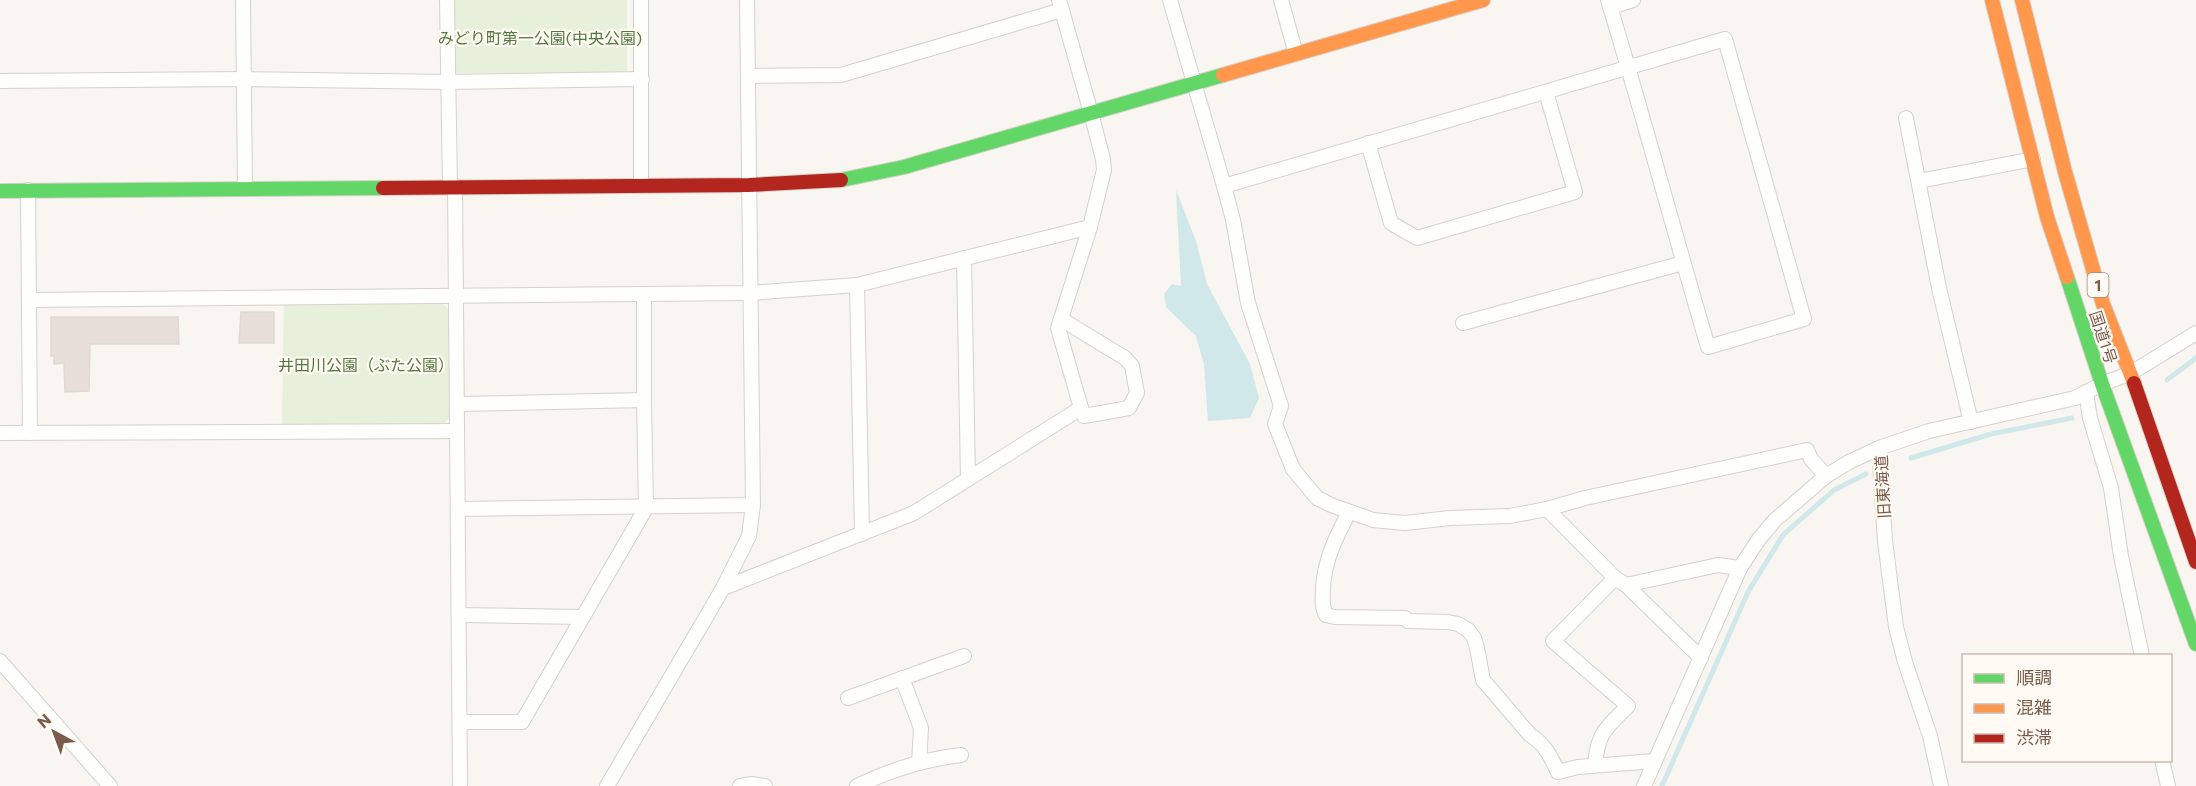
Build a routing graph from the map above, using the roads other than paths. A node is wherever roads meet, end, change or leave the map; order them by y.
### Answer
1 (243, 0) edge
2 (447, 0) edge
3 (641, 0) edge
4 (747, 0) edge
5 (1170, 0) edge
6 (1281, 0) edge
7 (1483, 0) edge
8 (1633, 0) edge
9 (1992, 0) edge
10 (2022, 0) edge
11 (1609, 3) edge
12 (1060, 5) edge
13 (1296, 54) junction
14 (1628, 69) junction
15 (748, 76) junction
16 (244, 79) junction
17 (642, 79) junction
18 (0, 81) edge
19 (449, 82) junction
20 (1194, 83) junction
21 (1546, 92) junction
22 (1091, 113) junction
23 (1906, 117) dead end
24 (1368, 143) junction
25 (2033, 159) junction
26 (1919, 181) junction
27 (749, 185) junction
28 (453, 186) junction
29 (641, 186) junction
30 (1224, 186) junction
31 (245, 189) junction
32 (0, 190) edge
33 (28, 190) junction
34 (1090, 227) junction
35 (964, 258) junction
36 (1683, 263) junction
37 (857, 285) junction
38 (749, 293) junction
39 (644, 295) junction
40 (456, 296) junction
41 (29, 300) junction
42 (1061, 319) junction
43 (1463, 323) dead end
44 (2196, 333) edge
45 (2131, 373) junction
46 (2102, 384) junction
47 (2086, 392) junction
48 (644, 400) junction
49 (458, 404) junction
50 (1081, 408) junction
51 (1971, 422) junction
52 (457, 431) junction
53 (0, 433) edge
54 (30, 433) junction
55 (1879, 448) junction
56 (1826, 476) junction
57 (968, 479) junction
58 (753, 505) junction
59 (646, 508) junction
60 (458, 509) junction
61 (1547, 509) junction
62 (1349, 512) junction
63 (862, 534) junction
64 (2196, 562) edge
65 (1740, 568) junction
66 (1620, 581) junction
67 (723, 588) junction
68 (459, 615) junction
69 (581, 617) junction
70 (2196, 644) edge
71 (2142, 654) edge
72 (964, 656) dead end
73 (1701, 658) junction
74 (0, 661) edge
75 (902, 678) junction
76 (848, 698) dead end
77 (460, 722) junction
78 (962, 755) dead end
79 (1655, 760) junction
80 (919, 762) junction
81 (2162, 762) edge
82 (1595, 765) junction
83 (867, 784) edge
84 (110, 786) edge
85 (460, 786) edge
86 (607, 786) edge
87 (740, 786) edge
88 (765, 786) edge
89 (1644, 786) edge
90 (1941, 786) edge
91 (2168, 786) edge

1 - 16 street
2 - 19 street
3 - 17 street
4 - 15 street
5 - 20 street
6 - 13 street
7 - 13 main road
8 - 11 street
9 - 25 main road, 国道1号 / 1
10 - 45 main road, 国道1号 / 1
11 - 14 street
12 - 15 street
12 - 22 street
13 - 20 main road
14 - 21 street
14 - 36 street
14 - 36 street
15 - 27 street
16 - 18 street
16 - 19 street
16 - 31 street
17 - 19 street
17 - 29 street
19 - 28 street
20 - 22 main road
20 - 30 street
21 - 24 street
21 - 24 street
22 - 27 main road
22 - 34 street
23 - 26 street
24 - 30 street
25 - 26 street
25 - 46 main road, 国道1号 / 1
26 - 51 street
27 - 29 main road
27 - 38 street
28 - 29 main road
28 - 31 main road
28 - 40 street
30 - 62 street
31 - 33 main road
32 - 33 main road
33 - 41 street
34 - 35 street
34 - 42 street
35 - 37 street
35 - 57 street
36 - 43 street
37 - 38 street
37 - 63 street
38 - 39 street
38 - 58 street
39 - 40 street
39 - 48 street
40 - 41 street
40 - 49 street
41 - 54 street
42 - 50 street
42 - 50 street
44 - 45 street, 旧東海道
45 - 46 street, 旧東海道
45 - 64 main road, 国道1号 / 1
46 - 47 street, 旧東海道
46 - 70 main road, 国道1号 / 1
47 - 51 street, 旧東海道
47 - 71 street
48 - 49 street
48 - 59 street
49 - 52 street
50 - 57 street
51 - 55 street, 旧東海道
52 - 54 street
52 - 60 street
53 - 54 street
55 - 56 street
55 - 90 street, 旧東海道
56 - 61 street
56 - 65 street
57 - 63 street
58 - 59 street
58 - 67 street
59 - 60 street
59 - 69 street
60 - 68 street
61 - 62 street
61 - 66 street
62 - 82 street
63 - 67 street
65 - 66 street
65 - 73 street
66 - 73 street
66 - 82 street
67 - 86 street
68 - 69 street
68 - 77 street
69 - 77 street
72 - 75 street
73 - 79 street
74 - 84 street
75 - 76 street
75 - 80 street
77 - 85 street
78 - 80 street
79 - 82 street
79 - 89 street
80 - 83 street
81 - 91 street
87 - 88 street

